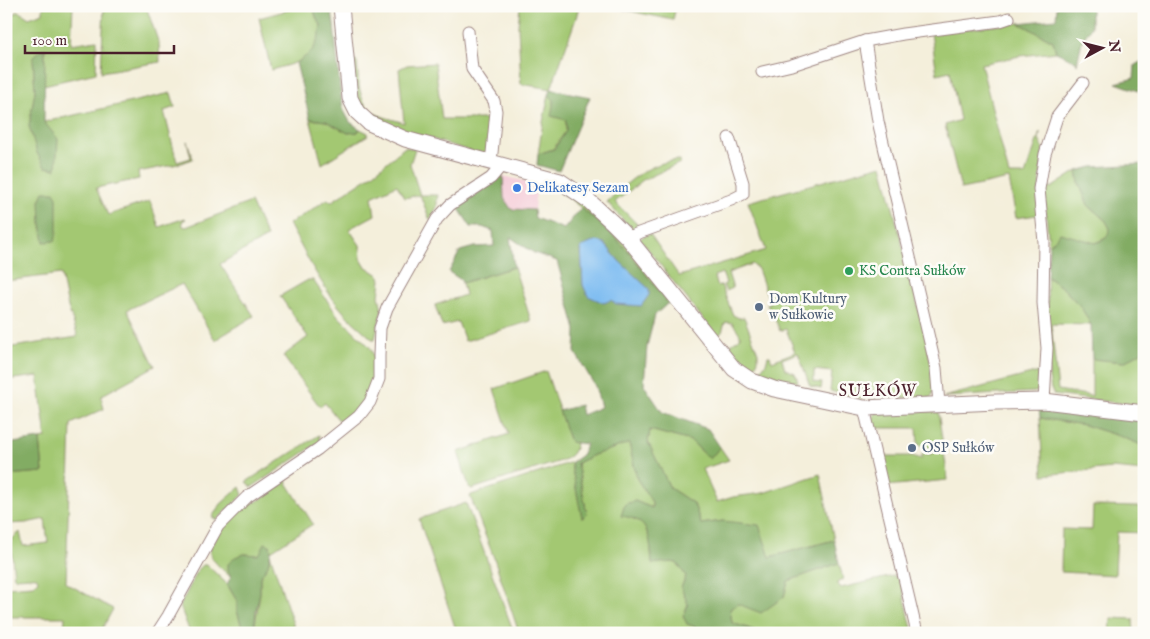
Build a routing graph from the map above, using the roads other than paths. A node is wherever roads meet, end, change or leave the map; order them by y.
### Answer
1 (341, 6) edge
2 (1009, 18) dead end
3 (468, 30) dead end
4 (865, 41) junction
5 (762, 72) dead end
6 (1083, 83) dead end
7 (729, 138) dead end
8 (496, 163) junction
9 (628, 238) junction
10 (1044, 402) junction
11 (939, 404) junction
12 (864, 408) junction
13 (1144, 413) edge
14 (157, 633) edge
15 (917, 633) edge

1 - 8 street
2 - 4 street
3 - 8 street
4 - 5 street
4 - 11 street
6 - 10 street
7 - 9 street
8 - 9 street
8 - 14 street
9 - 12 street
10 - 11 street
10 - 13 street
11 - 12 street
12 - 15 street

